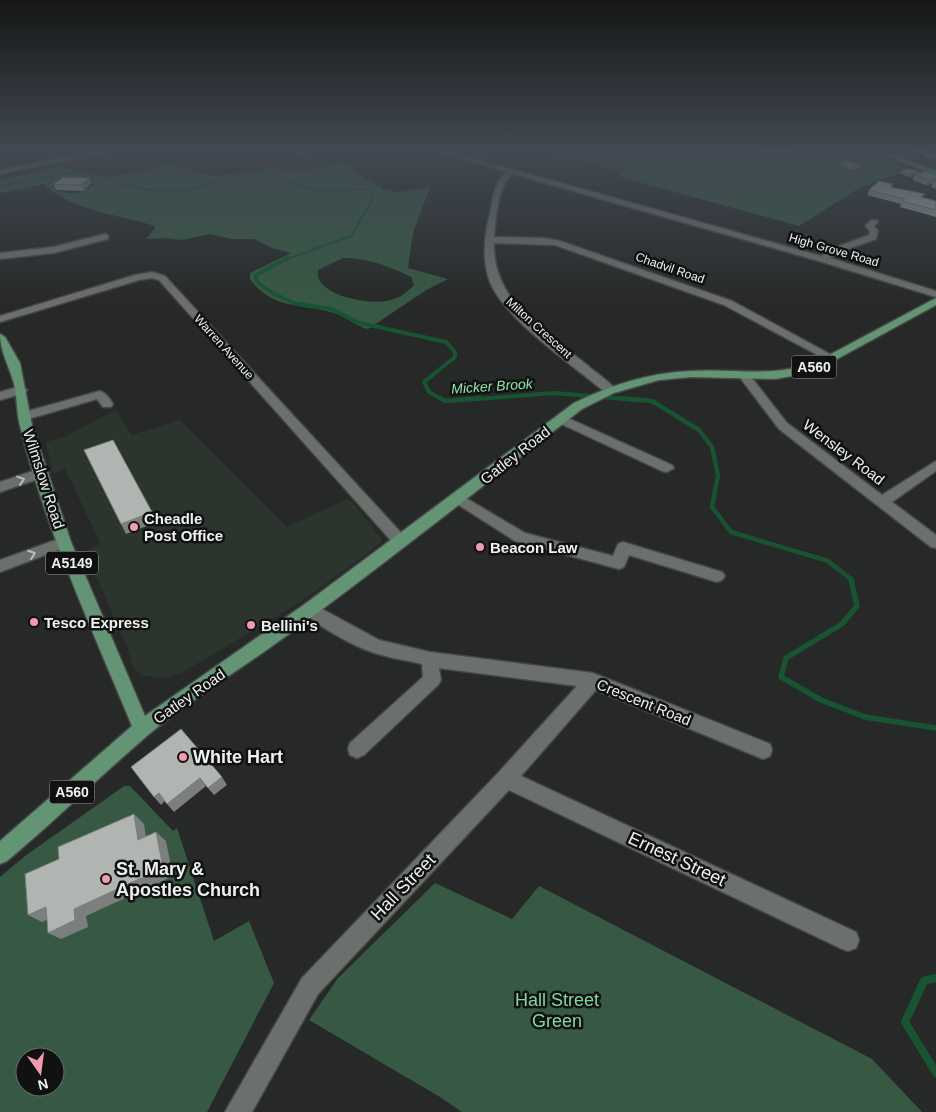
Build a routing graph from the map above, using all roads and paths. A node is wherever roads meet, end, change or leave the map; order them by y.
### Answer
1 (497, 202) edge
2 (615, 202) edge
3 (874, 222) dead end
4 (105, 236) dead end
5 (489, 240) junction
6 (0, 256) edge
7 (822, 259) junction
8 (936, 294) edge
9 (936, 301) edge
10 (0, 319) edge
11 (0, 337) edge
12 (831, 358) junction
13 (744, 375) junction
14 (21, 390) junction
15 (608, 391) junction
16 (0, 396) edge
17 (107, 404) dead end
18 (25, 416) junction
19 (561, 419) junction
20 (936, 465) edge
21 (667, 468) dead end
22 (42, 473) junction
23 (0, 486) edge
24 (459, 498) junction
25 (882, 502) junction
26 (400, 541) junction
27 (64, 542) junction
28 (936, 543) edge
29 (0, 566) edge
30 (717, 576) dead end
31 (311, 609) junction
32 (430, 659) junction
33 (585, 680) junction
34 (142, 729) junction
35 (357, 749) dead end
36 (763, 750) dead end
37 (506, 779) junction
38 (0, 854) edge
39 (848, 940) dead end
40 (238, 1112) edge

1 - 5 street, Milton Crescent
2 - 7 street, High Grove Road
3 - 7 street
4 - 6 street
5 - 12 street, Chadvil Road
5 - 15 street, Milton Crescent
7 - 8 street, High Grove Road
9 - 12 main road, Gatley Road / A560
10 - 26 street, Warren Avenue
11 - 14 main road, Wilmslow Road / A5149
12 - 13 main road, Gatley Road / A560
13 - 15 main road, Gatley Road / A560
13 - 25 street, Wensley Road
14 - 16 street
14 - 18 main road, Wilmslow Road / A5149
15 - 19 main road, Gatley Road / A560
17 - 18 street
18 - 22 main road, Wilmslow Road / A5149
19 - 21 street
19 - 24 main road, Gatley Road / A560
20 - 25 street
23 -> 22 street
22 - 27 main road, Wilmslow Road / A5149
24 - 26 main road, Gatley Road / A560
24 - 30 street
25 - 28 street, Wensley Road
26 - 31 main road, Gatley Road / A560
29 -> 27 street
27 - 34 main road, Wilmslow Road / A5149
31 - 32 street, Crescent Road
31 - 34 main road, Gatley Road / A560
32 - 33 street, Crescent Road
32 - 35 street
33 - 36 street, Crescent Road
33 - 37 street, Hall Street
34 - 38 main road, A560
37 - 39 street, Ernest Street
37 - 40 street, Hall Street

